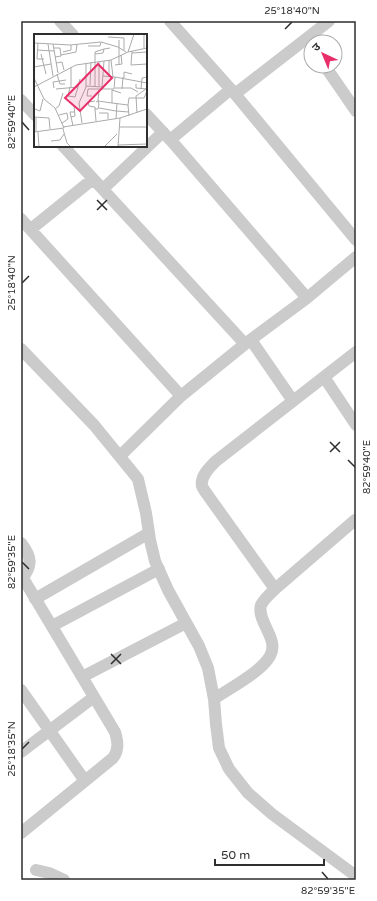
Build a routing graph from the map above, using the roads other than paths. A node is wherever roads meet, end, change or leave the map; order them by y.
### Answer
1 (60, 21) edge
2 (170, 21) edge
3 (323, 23) edge
4 (72, 34) edge
5 (315, 34) edge
6 (303, 47) edge
7 (331, 74) edge
8 (233, 91) junction
9 (21, 100) edge
10 (356, 111) edge
11 (34, 114) edge
12 (147, 115) edge
13 (166, 136) junction
14 (64, 147) edge
15 (93, 179) junction
16 (103, 189) junction
17 (21, 219) edge
18 (31, 229) junction
19 (356, 240) edge
20 (356, 257) edge
21 (307, 298) junction
22 (248, 342) junction
23 (21, 349) edge
24 (356, 352) edge
25 (324, 377) junction
26 (181, 396) junction
27 (294, 401) junction
28 (356, 425) edge
29 (120, 456) junction
30 (355, 520) dead end
31 (149, 534) junction
32 (21, 543) edge
33 (159, 569) junction
34 (22, 579) edge
35 (275, 589) junction
36 (35, 599) junction
37 (186, 623) junction
38 (52, 626) junction
39 (82, 676) junction
40 (21, 690) edge
41 (94, 697) junction
42 (214, 700) junction
43 (50, 731) junction
44 (21, 752) edge
45 (85, 781) junction
46 (21, 833) edge
47 (356, 876) edge
48 (42, 880) edge
49 (64, 880) edge

1 - 4 street
2 - 8 street
3 - 5 street
6 - 8 street
7 - 10 street
8 - 13 street
8 - 19 street
9 - 11 street
12 - 13 street
13 - 16 street
13 - 21 street
14 - 15 street
15 - 16 street
15 - 18 street
16 - 22 street
17 - 18 street
18 - 26 street
20 - 21 street
21 - 22 street
22 - 26 street
22 - 27 street
23 - 29 street
24 - 25 street
25 - 27 street
25 - 28 street
26 - 29 street
27 - 35 street
29 - 31 street
30 - 35 street
31 - 33 street
31 - 36 street
32 - 34 street
33 - 37 street
33 - 38 street
34 - 36 street
35 - 42 street
36 - 38 street
37 - 39 street
37 - 42 street
38 - 39 street
39 - 41 street
40 - 43 street
41 - 43 street
41 - 45 street
42 - 47 street
43 - 44 street
43 - 45 street
45 - 46 street
48 - 49 street

